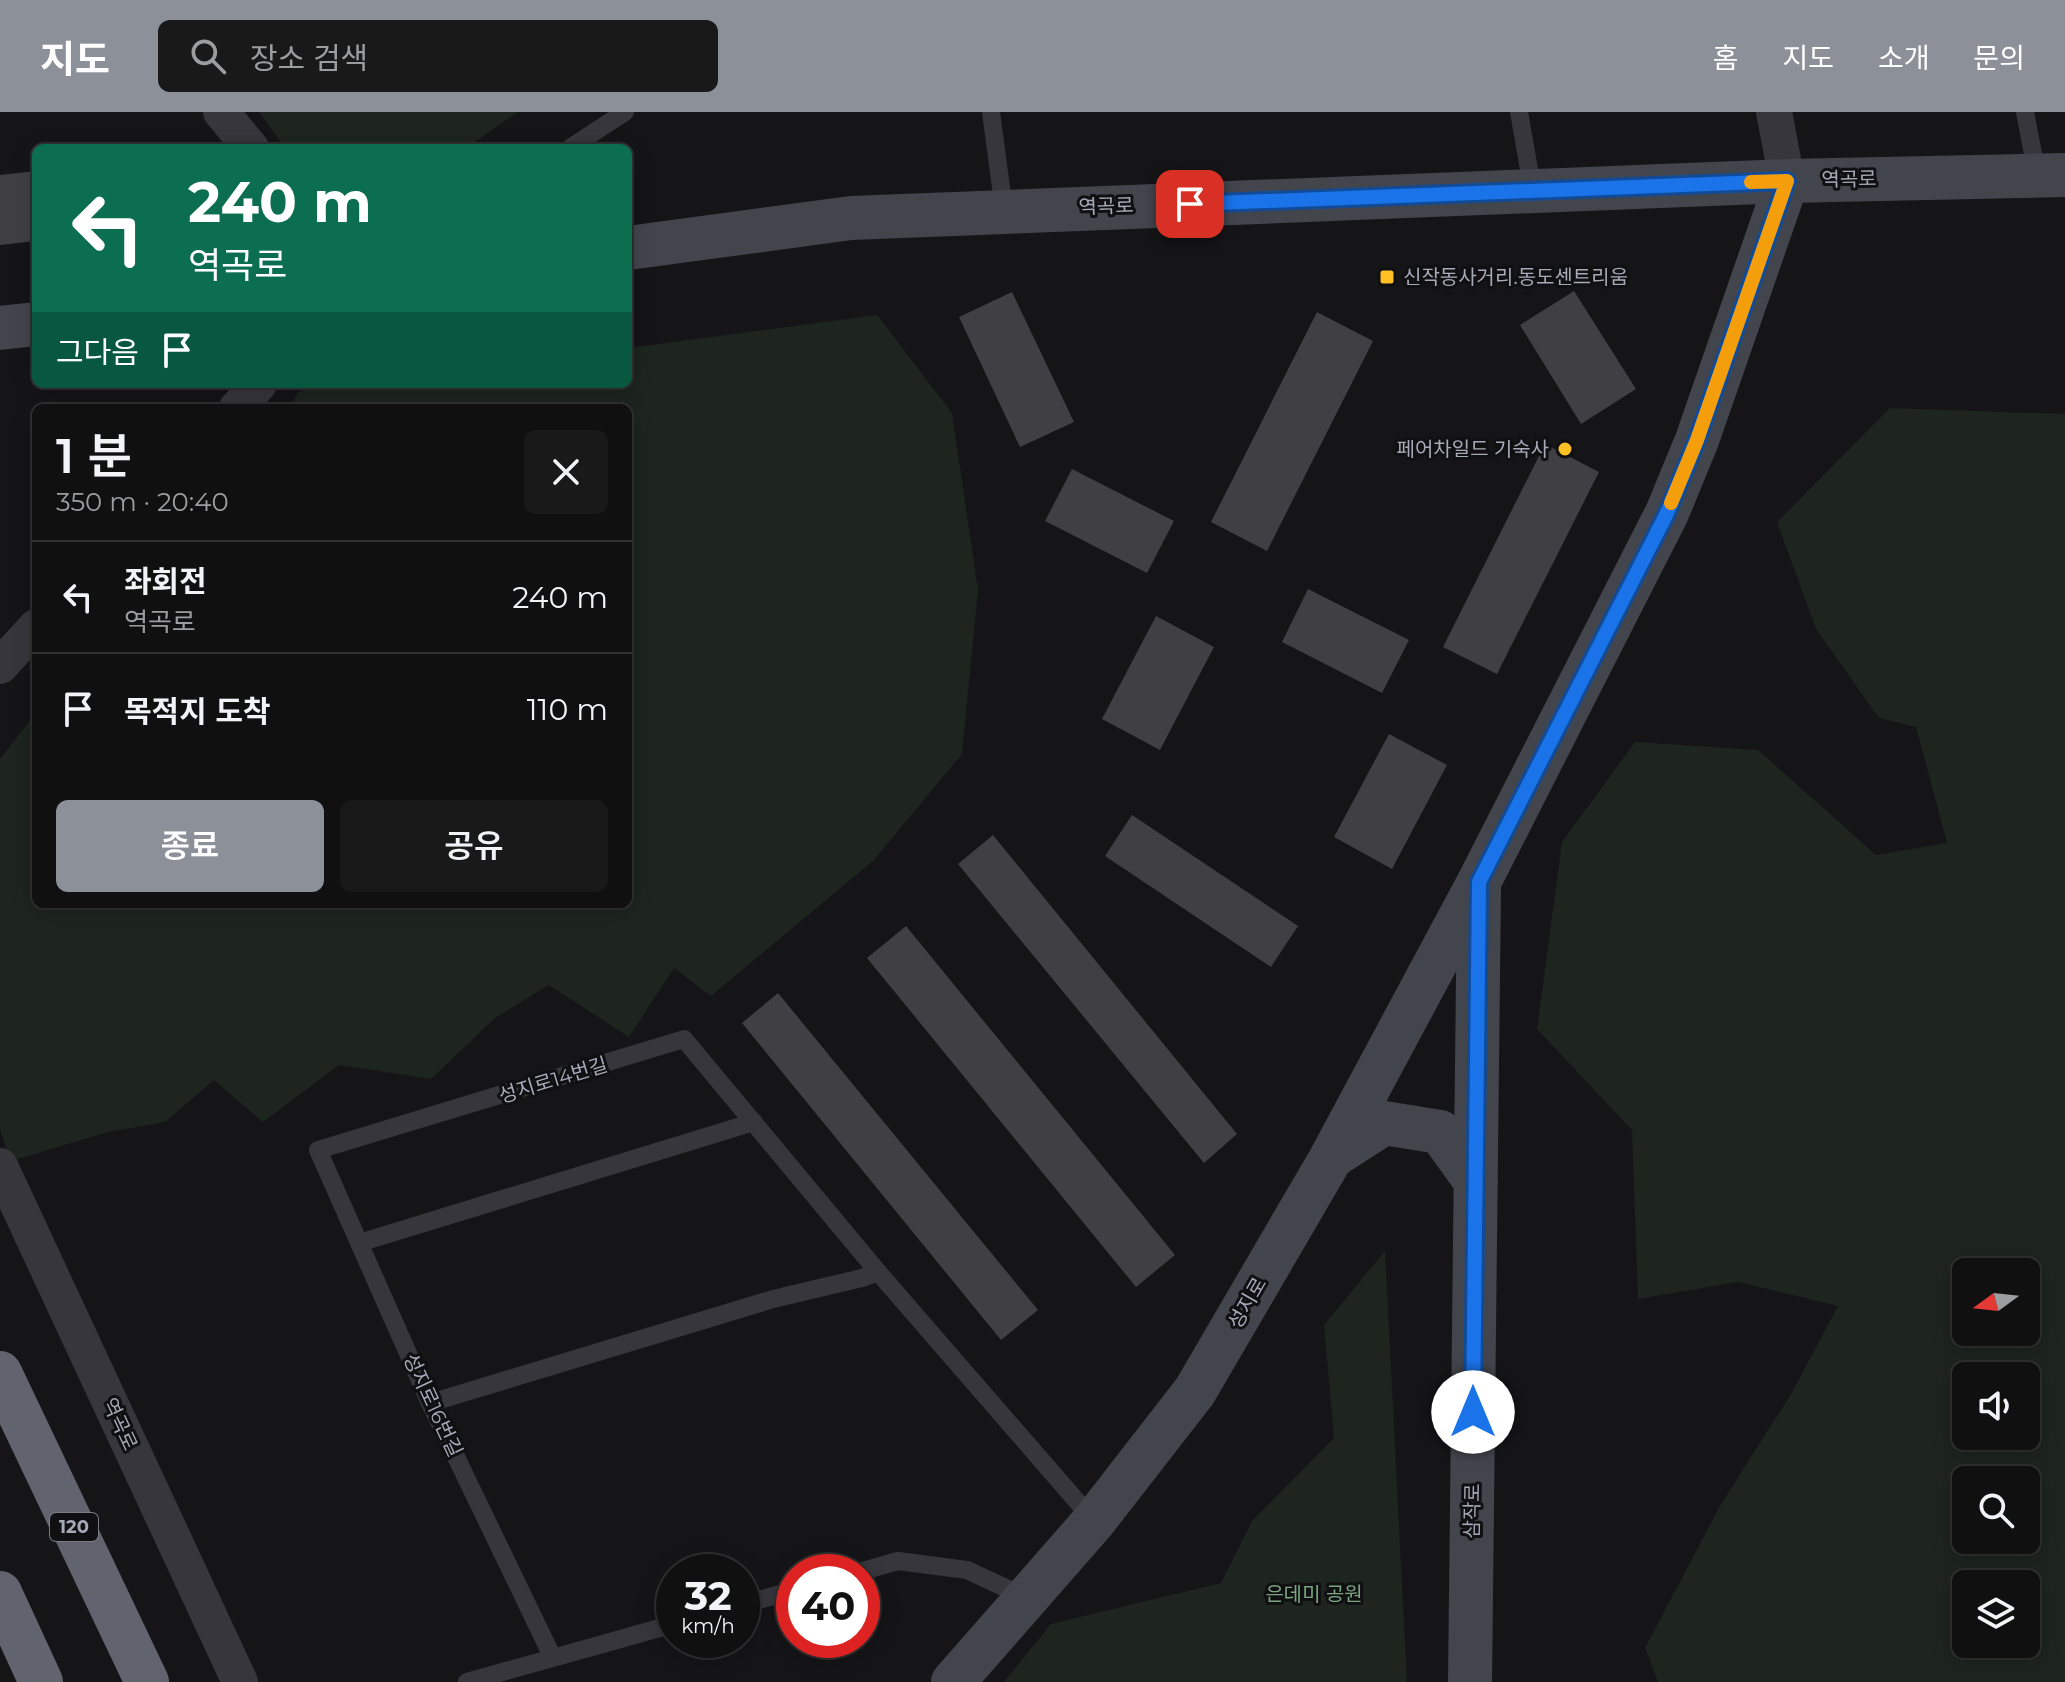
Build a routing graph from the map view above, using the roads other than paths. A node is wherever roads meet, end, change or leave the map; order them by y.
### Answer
1 (221, 112) edge
2 (625, 112) edge
3 (991, 112) edge
4 (1519, 112) edge
5 (1774, 112) edge
6 (2025, 112) edge
7 (248, 144) edge
8 (576, 144) edge
9 (2051, 175) edge
10 (1787, 181) junction
11 (1533, 192) junction
12 (1004, 210) junction
13 (632, 247) edge
14 (32, 324) edge
15 (0, 328) edge
16 (255, 388) edge
17 (241, 404) edge
18 (32, 631) edge
19 (0, 666) edge
20 (1479, 882) junction
21 (754, 1122) junction
22 (318, 1150) joint
23 (1331, 1158) junction
24 (0, 1166) edge
25 (1476, 1182) junction
26 (359, 1243) junction
27 (878, 1272) junction
28 (0, 1373) edge
29 (430, 1403) junction
30 (1094, 1521) junction
31 (880, 1566) edge
32 (0, 1593) edge
33 (1027, 1598) junction
34 (656, 1629) edge
35 (553, 1658) junction
36 (41, 1682) edge
37 (147, 1682) edge
38 (240, 1682) edge
39 (467, 1682) edge
40 (953, 1682) edge
41 (1470, 1682) edge

1 - 7 street
2 - 8 lane
3 - 12 lane
4 - 11 lane
5 - 10 street, 삼작로
6 - 9 lane
9 - 10 street, 역곡로
10 - 11 street, 역곡로
10 - 20 street, 삼작로
11 - 12 street, 역곡로
12 - 13 street, 역곡로
14 - 15 street
16 - 17 street
18 - 19 street
20 - 23 street, 성지로
20 - 25 street, 삼작로
21 - 22 lane, 성지로14번길
21 - 26 lane
21 - 27 lane, 성지로14번길
22 - 26 lane, 성지로16번길
23 - 25 street
23 - 30 street, 성지로
24 - 38 street, 역곡로
25 - 41 street, 삼작로
26 - 29 lane, 성지로16번길
27 - 29 lane
27 - 30 lane, 성지로14번길
28 - 37 highway, 120
29 - 35 lane, 성지로16번길
30 - 33 street, 성지로
31 - 33 lane
32 - 36 highway
33 - 40 street, 성지로
34 - 35 lane
35 - 39 lane

